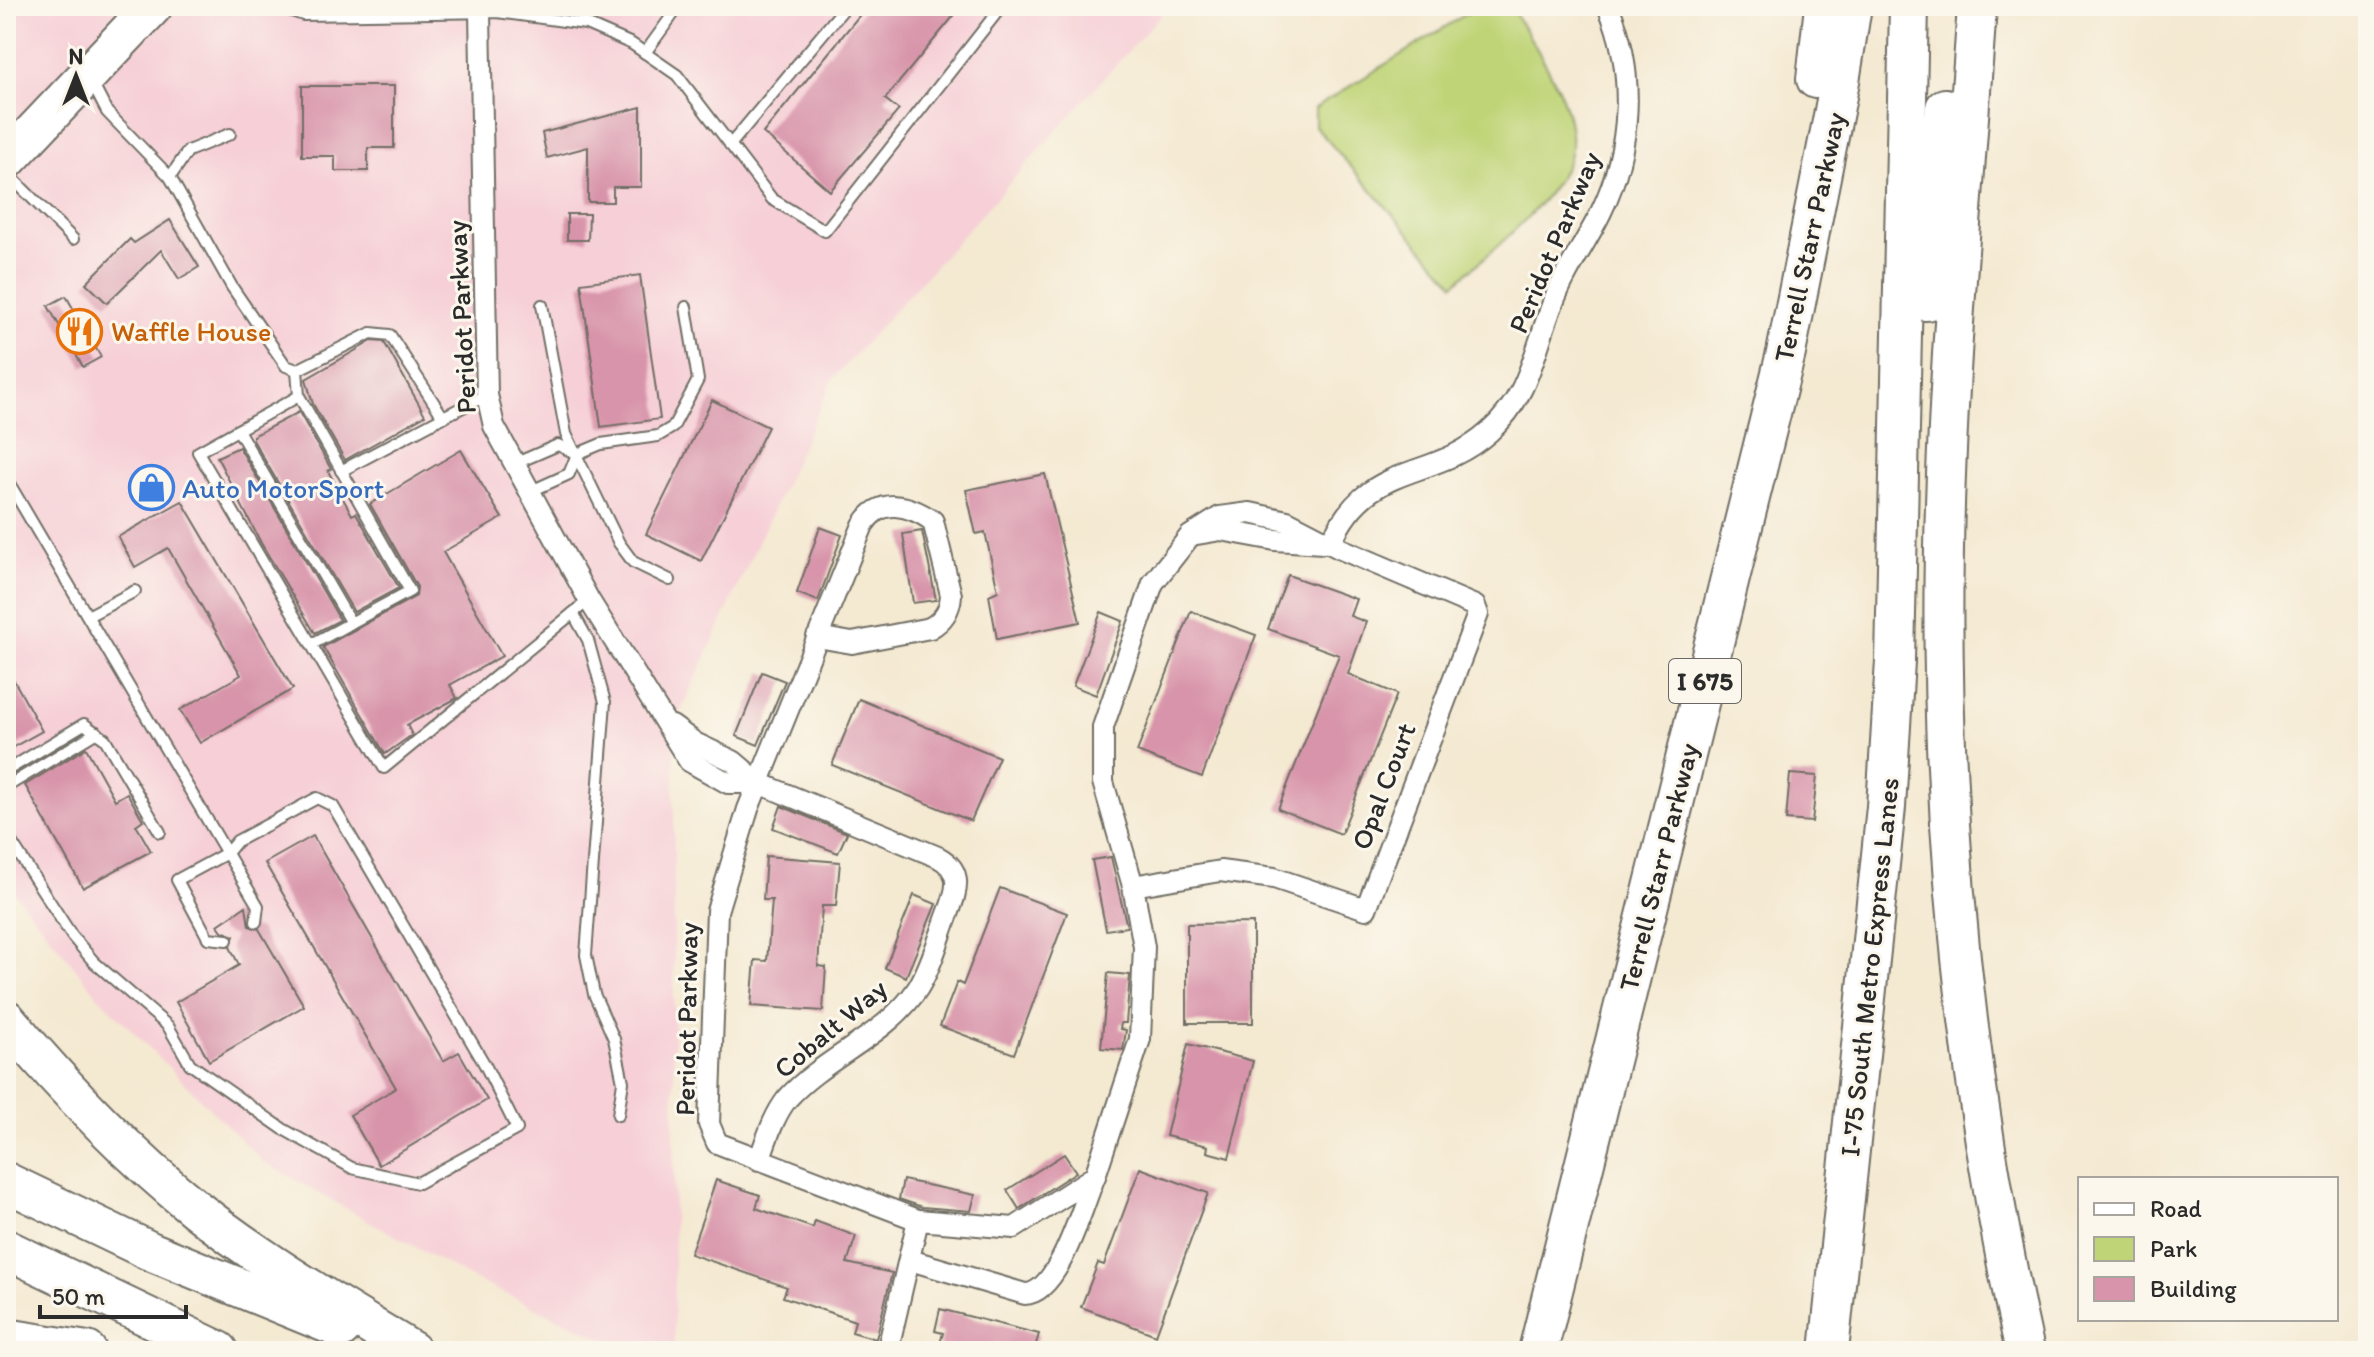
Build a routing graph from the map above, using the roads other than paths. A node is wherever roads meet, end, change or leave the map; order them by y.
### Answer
1 (175, 6) edge
2 (277, 6) edge
3 (679, 6) edge
4 (846, 6) edge
5 (1002, 6) edge
6 (1608, 6) edge
7 (1824, 6) edge
8 (1852, 6) edge
9 (1909, 6) edge
10 (1958, 6) edge
11 (1977, 6) edge
12 (1990, 6) edge
13 (489, 10) edge
14 (136, 12) edge
15 (645, 53) junction
16 (88, 75) junction
17 (1970, 117) junction
18 (6, 124) edge
19 (230, 134) dead end
20 (730, 145) junction
21 (6, 161) edge
22 (6, 172) edge
23 (170, 177) junction
24 (73, 239) dead end
25 (542, 305) dead end
26 (686, 307) dead end
27 (1786, 353) junction
28 (297, 370) junction
29 (487, 395) junction
30 (299, 396) junction
31 (443, 417) junction
32 (238, 430) junction
33 (577, 454) junction
34 (514, 464) junction
35 (341, 471) junction
36 (6, 478) edge
37 (529, 492) junction
38 (1331, 543) junction
39 (670, 580) dead end
40 (1898, 583) junction
41 (135, 591) dead end
42 (581, 607) junction
43 (88, 616) junction
44 (351, 623) junction
45 (817, 637) junction
46 (312, 644) junction
47 (97, 732) junction
48 (6, 771) edge
49 (759, 783) junction
50 (6, 787) edge
51 (160, 832) dead end
52 (6, 834) edge
53 (227, 853) junction
54 (1133, 886) junction
55 (256, 922) dead end
56 (227, 940) dead end
57 (6, 1019) edge
58 (618, 1115) dead end
59 (759, 1160) junction
60 (1095, 1176) junction
61 (6, 1182) edge
62 (918, 1220) junction
63 (6, 1249) edge
64 (910, 1260) junction
65 (6, 1338) edge
66 (890, 1340) dead end
67 (87, 1351) edge
68 (219, 1351) edge
69 (395, 1351) edge
70 (412, 1351) edge
71 (1538, 1351) edge
72 (1829, 1351) edge
73 (2025, 1351) edge

1 - 14 highway
2 - 13 lane
3 - 15 lane
4 - 20 lane
5 - 20 lane
6 - 38 street, Peridot Parkway
7 - 27 highway
8 - 27 highway, Terrell Starr Parkway / I 675
9 - 40 highway
10 - 40 highway
11 - 17 highway
12 - 17 highway
13 - 15 lane
13 - 29 street, Peridot Parkway
14 - 16 highway
14 - 18 highway
15 - 20 lane
16 - 21 highway
16 - 23 lane
17 - 73 highway
19 - 23 lane
22 - 24 lane
23 - 28 lane
25 - 33 lane
26 - 33 lane
27 - 71 highway, Terrell Starr Parkway / I 675
28 - 30 lane
28 - 31 lane
29 - 31 lane
29 - 34 street, Peridot Parkway
30 - 32 lane
30 - 35 lane
31 - 35 lane
32 - 44 lane
32 - 46 lane
33 - 34 lane
33 - 37 lane
33 - 39 lane
34 - 37 street, Peridot Parkway
35 - 44 lane
36 - 43 lane
37 - 42 street, Peridot Parkway
38 - 54 street
38 - 54 street, Opal Court
40 - 72 highway, I-75 South Metro Express Lanes
41 - 43 lane
42 - 46 lane
42 - 49 street, Peridot Parkway
42 - 58 lane
43 - 53 lane
44 - 46 lane
45 - 45 street
45 - 49 street
47 - 48 lane
47 - 50 lane
47 - 51 lane
49 - 59 street, Peridot Parkway
49 - 59 street, Cobalt Way
52 - 53 lane
53 - 55 lane
53 - 56 lane
54 - 60 street
57 - 70 highway
59 - 62 street, Peridot Parkway
60 - 62 street, Peridot Parkway
60 - 64 street
61 - 69 highway
62 - 64 street
63 - 68 highway
64 - 66 street
65 - 67 highway

